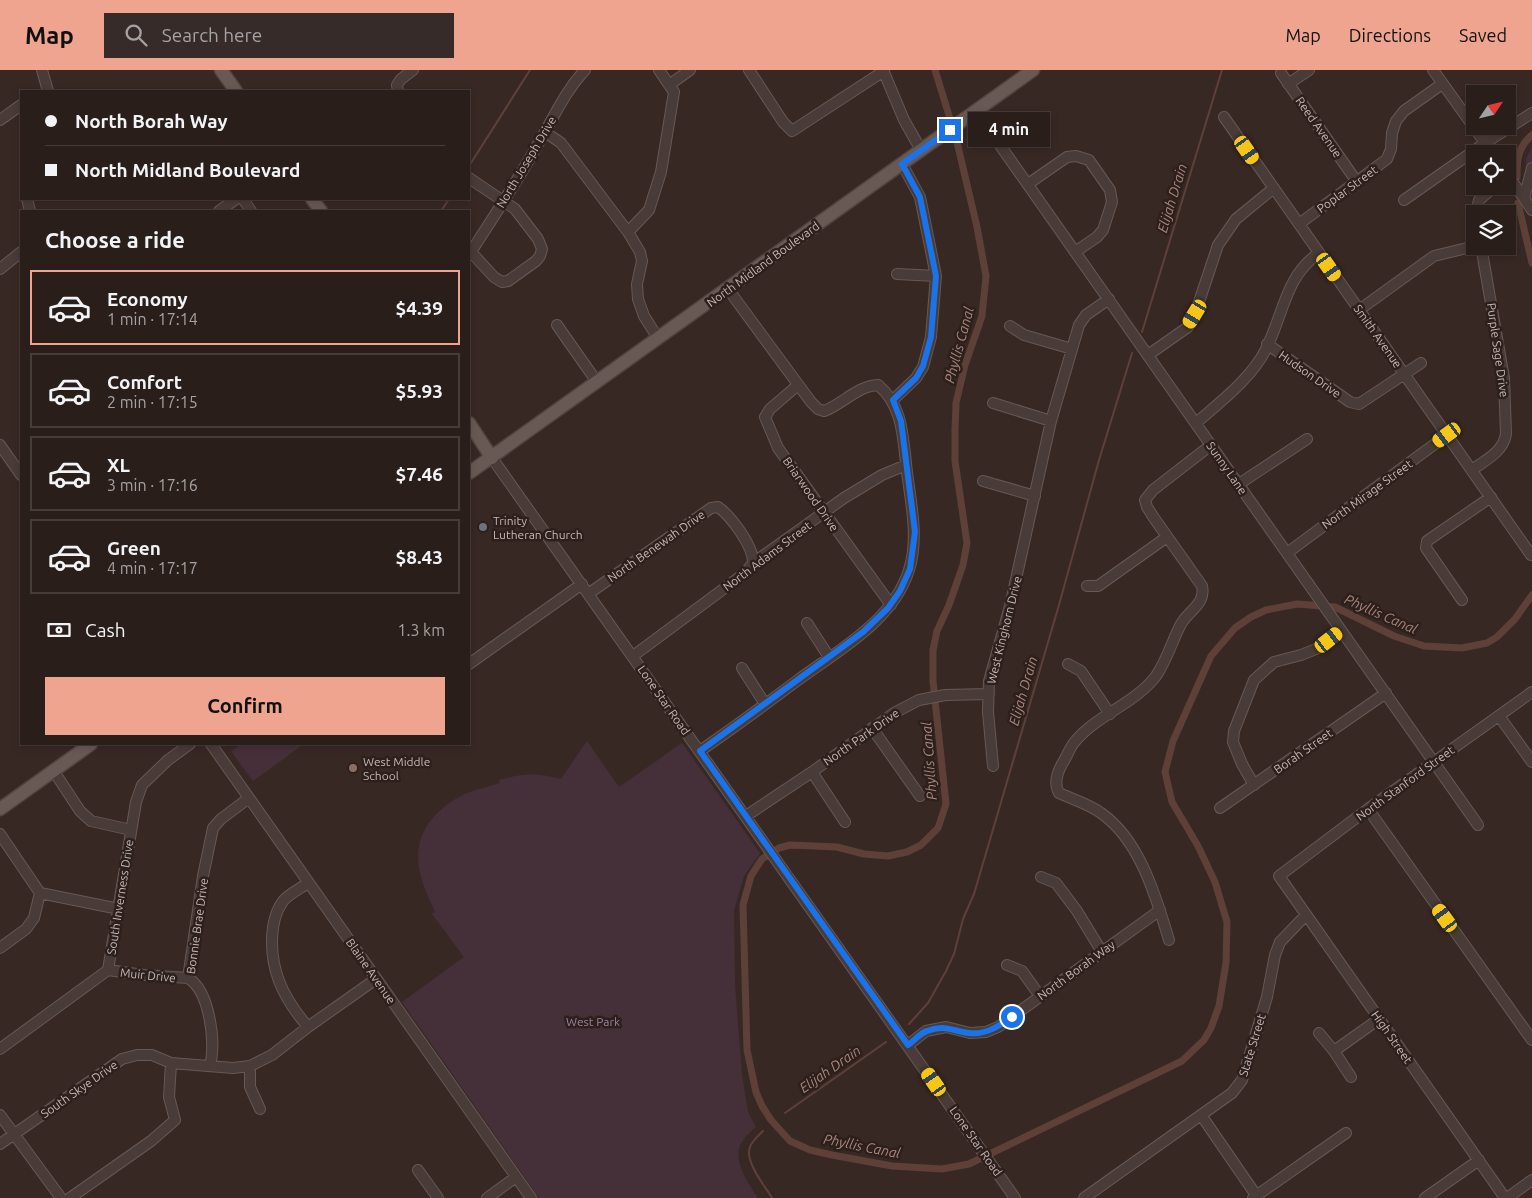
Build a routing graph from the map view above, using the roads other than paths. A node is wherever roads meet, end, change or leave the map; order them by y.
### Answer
1 (42, 70) edge
2 (220, 70) edge
3 (413, 70) edge
4 (585, 70) edge
5 (659, 70) edge
6 (690, 70) edge
7 (749, 70) edge
8 (883, 70) edge
9 (1033, 70) edge
10 (1309, 70) edge
11 (1433, 70) edge
12 (1281, 73) dead end
13 (1288, 84) junction
14 (1442, 84) junction
15 (669, 85) junction
16 (397, 88) edge
17 (48, 90) edge
18 (235, 90) edge
19 (20, 106) edge
20 (976, 111) junction
21 (1532, 113) edge
22 (1224, 117) dead end
23 (0, 120) edge
24 (545, 132) junction
25 (1485, 143) junction
26 (921, 150) junction
27 (902, 164) junction
28 (1532, 168) edge
29 (470, 179) edge
30 (1357, 182) junction
31 (1028, 184) junction
32 (1516, 187) edge
33 (1274, 188) junction
34 (1485, 195) edge
35 (1524, 198) junction
36 (235, 200) edge
37 (504, 200) junction
38 (1404, 200) dead end
39 (1478, 205) edge
40 (220, 210) edge
41 (1532, 210) edge
42 (1299, 224) junction
43 (628, 232) junction
44 (1466, 248) edge
45 (1075, 252) junction
46 (20, 253) edge
47 (1319, 253) junction
48 (470, 254) edge
49 (1483, 255) edge
50 (0, 269) edge
51 (897, 274) dead end
52 (936, 276) junction
53 (728, 289) junction
54 (1109, 299) junction
55 (1359, 310) junction
56 (557, 325) dead end
57 (1010, 326) dead end
58 (658, 338) junction
59 (1267, 344) junction
60 (1072, 349) junction
61 (1148, 356) junction
62 (1421, 363) dead end
63 (1404, 374) junction
64 (597, 382) junction
65 (798, 385) junction
66 (893, 400) junction
67 (994, 402) dead end
68 (1051, 420) junction
69 (1196, 423) junction
70 (470, 425) edge
71 (1447, 435) junction
72 (1307, 439) dead end
73 (0, 445) edge
74 (1212, 445) junction
75 (492, 458) junction
76 (906, 465) junction
77 (1472, 470) junction
78 (470, 473) edge
79 (20, 474) edge
80 (983, 481) dead end
81 (1239, 484) junction
82 (1035, 496) junction
83 (1490, 497) junction
84 (824, 513) junction
85 (1167, 536) junction
86 (1287, 553) junction
87 (1532, 555) edge
88 (753, 563) junction
89 (582, 584) junction
90 (1087, 586) dead end
91 (588, 594) junction
92 (1462, 600) dead end
93 (891, 605) junction
94 (807, 623) dead end
95 (1341, 630) junction
96 (633, 656) junction
97 (829, 657) junction
98 (470, 663) edge
99 (1068, 664) dead end
100 (742, 668) dead end
101 (1532, 692) edge
102 (1386, 693) junction
103 (989, 694) junction
104 (765, 704) junction
105 (1110, 714) junction
106 (1499, 716) junction
107 (872, 728) junction
108 (90, 745) edge
109 (189, 745) edge
110 (211, 745) edge
111 (700, 751) junction
112 (1434, 762) junction
113 (1532, 762) edge
114 (993, 766) dead end
115 (53, 770) junction
116 (812, 772) junction
117 (1254, 785) junction
118 (920, 796) dead end
119 (248, 798) junction
120 (0, 808) edge
121 (1220, 808) dead end
122 (1368, 809) junction
123 (746, 816) junction
124 (845, 822) dead end
125 (1478, 824) dead end
126 (131, 830) junction
127 (0, 834) edge
128 (1279, 876) joint
129 (1041, 878) dead end
130 (308, 883) junction
131 (40, 893) junction
132 (119, 909) junction
133 (1160, 910) junction
134 (1306, 915) junction
135 (1169, 940) dead end
136 (0, 948) edge
137 (1102, 952) junction
138 (1007, 965) dead end
139 (108, 970) junction
140 (188, 978) junction
141 (376, 979) junction
142 (1040, 996) junction
143 (1379, 1019) junction
144 (308, 1027) junction
145 (1319, 1033) dead end
146 (1532, 1040) edge
147 (908, 1045) junction
148 (0, 1049) edge
149 (1334, 1051) junction
150 (172, 1063) junction
151 (210, 1066) junction
152 (250, 1066) junction
153 (1351, 1077) dead end
154 (260, 1109) dead end
155 (0, 1115) edge
156 (1201, 1115) junction
157 (1346, 1133) dead end
158 (14, 1134) junction
159 (0, 1144) edge
160 (1479, 1160) junction
161 (418, 1170) dead end
162 (516, 1177) junction
163 (1532, 1180) edge
164 (1014, 1197) edge
165 (1256, 1197) edge
166 (61, 1198) edge
167 (70, 1198) edge
168 (438, 1198) edge
169 (487, 1198) edge
170 (531, 1198) edge
171 (1084, 1198) edge
172 (1425, 1198) edge
173 (1506, 1198) edge

1 - 17 street
2 - 18 main road
3 - 16 street
4 - 24 street, North Joseph Drive
5 - 15 street
6 - 15 street
7 - 8 street
8 - 26 street
9 - 20 main road, North Midland Boulevard
10 - 13 street
11 - 14 street
12 - 13 street, Reed Avenue
13 - 30 street, Reed Avenue
14 - 25 street
14 - 30 street, Poplar Street
15 - 43 street
19 - 23 street
20 - 26 main road, North Midland Boulevard
20 - 31 street, Sunny Lane
21 - 25 street
22 - 33 street, Smith Avenue
24 - 37 street, North Joseph Drive
24 - 43 street
25 - 38 street
26 - 27 main road, North Midland Boulevard
27 - 52 street
27 - 53 main road, North Midland Boulevard
28 - 35 street
29 - 37 street
30 - 42 street, Poplar Street
31 - 45 street, Sunny Lane
31 - 45 street
32 - 35 street
33 - 42 street, Smith Avenue
33 - 61 street
34 - 39 street
35 - 41 street
36 - 40 street
37 - 48 street, North Joseph Drive
37 - 48 street
42 - 47 street, Smith Avenue
43 - 58 street
44 - 55 street
45 - 54 street, Sunny Lane
46 - 50 street
47 - 55 street, Smith Avenue
47 - 59 street
49 - 77 street, Purple Sage Drive
51 - 52 street
52 - 66 street
53 - 58 main road, North Midland Boulevard
53 - 65 street
54 - 60 street, West Kinghorn Drive
54 - 61 street, Sunny Lane
55 - 63 street, Smith Avenue
56 - 64 street
57 - 60 street
58 - 64 main road, North Midland Boulevard
59 - 63 street, Hudson Drive
59 - 69 street
60 - 68 street, West Kinghorn Drive
61 - 69 street, Sunny Lane
62 - 63 street
63 - 71 street, Smith Avenue
64 - 75 main road, North Midland Boulevard
65 - 66 street
65 - 84 street, Briarwood Drive
66 - 76 street
67 - 68 street
68 - 82 street, West Kinghorn Drive
69 - 74 street, Sunny Lane
70 - 75 main road, Lone Star Road
71 - 77 street, Smith Avenue
71 - 86 street, North Mirage Street
72 - 81 street
73 - 79 street
74 - 81 street, Sunny Lane
74 - 85 street
75 - 78 main road, North Midland Boulevard
75 - 89 street, Lone Star Road
76 - 84 street, North Adams Street
76 - 93 street
77 - 83 street, Smith Avenue
80 - 82 street
81 - 86 street, Sunny Lane
82 - 103 street, West Kinghorn Drive
83 - 87 street, Smith Avenue
83 - 92 street
84 - 88 street, North Adams Street
84 - 93 street, Briarwood Drive
85 - 90 street
85 - 105 street
86 - 95 street, Sunny Lane
88 - 91 street, North Benewah Drive
88 - 96 street, North Adams Street
89 - 91 street, Lone Star Road
89 - 98 street
91 - 96 street, Lone Star Road
93 - 97 street
94 - 97 street
95 - 102 street, Sunny Lane
95 - 117 street
96 - 111 street, Lone Star Road
97 - 104 street
99 - 105 street
100 - 104 street
101 - 106 street, North Stanford Street
102 - 112 street, Sunny Lane
102 - 117 street, Borah Street
103 - 107 street, North Park Drive
103 - 114 street, West Kinghorn Drive
104 - 111 street
105 - 133 street
106 - 112 street, North Stanford Street
106 - 113 street
107 - 116 street, North Park Drive
107 - 118 street
108 - 115 main road
109 - 126 street, South Inverness Drive
110 - 119 street, Blaine Avenue
111 - 123 street, Lone Star Road
112 - 122 street, North Stanford Street
112 - 125 street, Sunny Lane
115 - 120 main road
115 - 126 street
116 - 123 street, North Park Drive
116 - 124 street
117 - 121 street, Borah Street
119 - 130 street, Blaine Avenue
119 - 140 street, Bonnie Brae Drive
122 - 128 street, North Stanford Street
122 - 146 street
123 - 147 street, Lone Star Road
126 - 132 street, South Inverness Drive
127 - 131 street
128 - 134 street, High Street
129 - 137 street
130 - 141 street, Blaine Avenue
130 - 144 street
131 - 132 street
131 - 136 street
132 - 139 street, South Inverness Drive
133 - 135 street
133 - 137 street, North Borah Way
134 - 143 street, High Street
134 - 156 street, State Street
137 - 142 street, North Borah Way
138 - 142 street
139 - 140 street, Muir Drive
139 - 148 street, South Inverness Drive
140 - 151 street, Bonnie Brae Drive
141 - 144 street, South Skye Drive
141 - 162 street, Blaine Avenue
142 - 147 street, North Borah Way
143 - 149 street
143 - 160 street, High Street
144 - 152 street, South Skye Drive
145 - 149 street
147 - 164 street, Lone Star Road
149 - 153 street
150 - 151 street, South Skye Drive
150 - 158 street, South Skye Drive
150 - 167 street
151 - 152 street, South Skye Drive
152 - 154 street
155 - 158 street
156 - 165 street
156 - 171 street, State Street
157 - 165 street
158 - 159 street, South Skye Drive
158 - 166 street
160 - 172 street
160 - 173 street, High Street
161 - 168 street
162 - 169 street
162 - 170 street, Blaine Avenue
163 - 173 street

